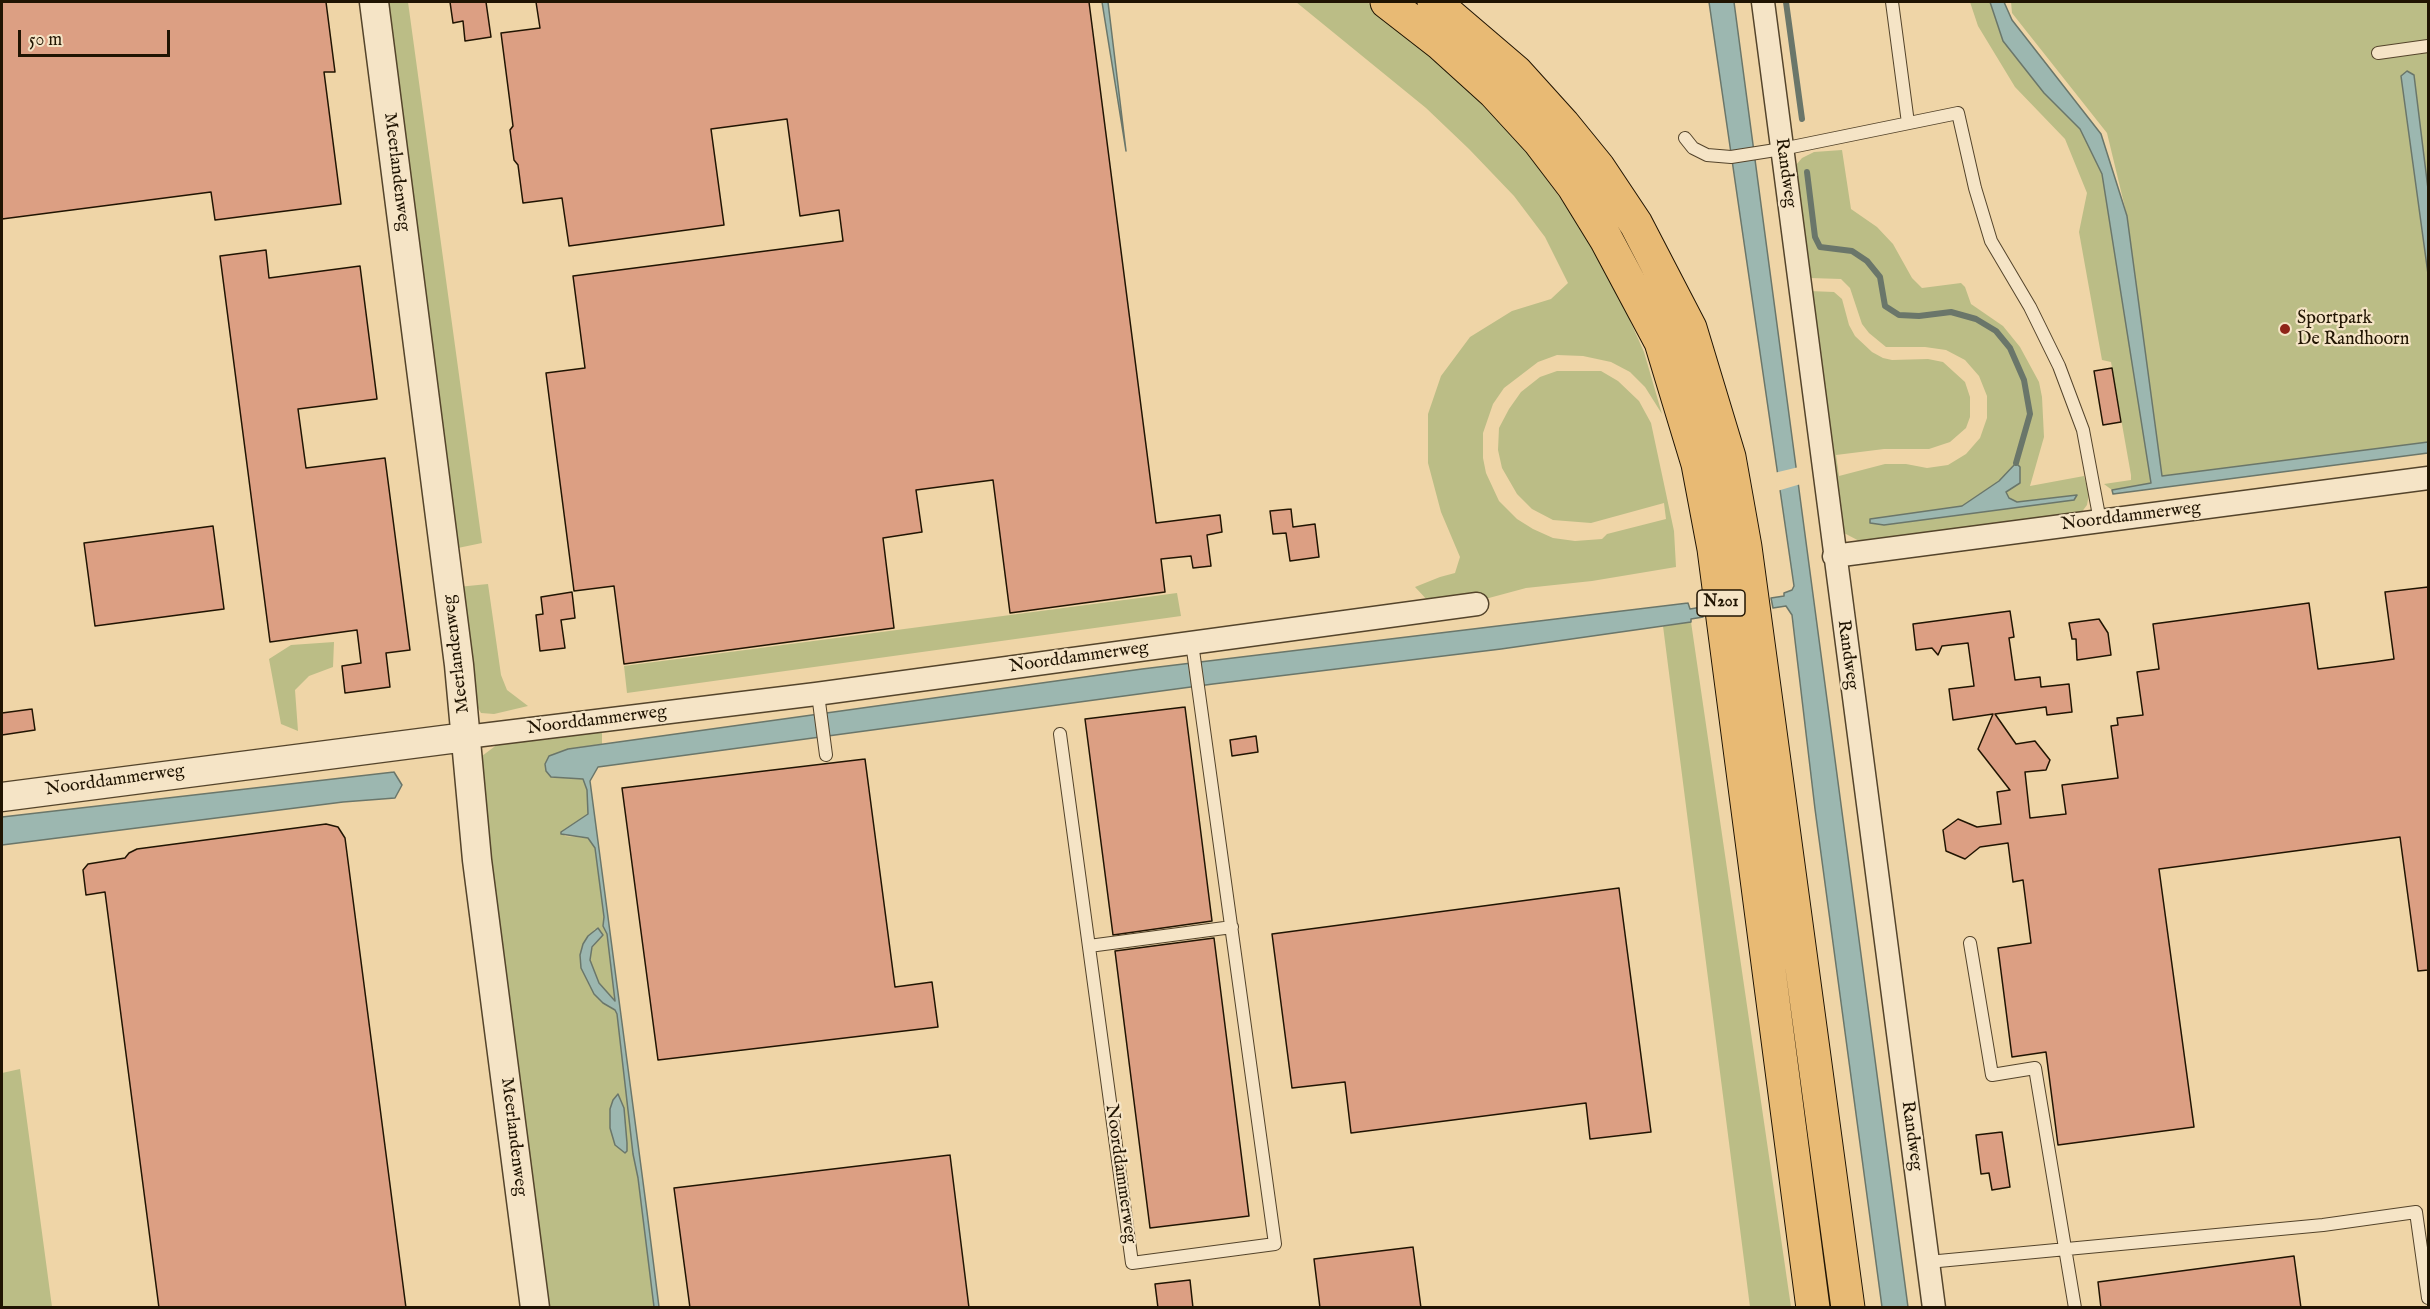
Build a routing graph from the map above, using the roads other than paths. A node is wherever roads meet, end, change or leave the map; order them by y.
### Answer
1 (374, 2) edge
2 (1387, 2) edge
3 (1434, 2) edge
4 (1763, 2) edge
5 (1892, 2) edge
6 (2428, 46) edge
7 (2378, 53) dead end
8 (1908, 123) junction
9 (1685, 138) dead end
10 (1782, 149) junction
11 (2428, 478) edge
12 (2100, 521) junction
13 (1834, 556) junction
14 (1477, 604) dead end
15 (1193, 646) junction
16 (818, 698) junction
17 (1060, 734) dead end
18 (466, 737) junction
19 (826, 752) dead end
20 (2, 797) edge
21 (1232, 927) junction
22 (1970, 943) dead end
23 (1089, 946) junction
24 (2065, 1249) junction
25 (1928, 1262) junction
26 (2428, 1298) edge
27 (536, 1308) edge
28 (1813, 1308) edge
29 (1848, 1308) edge
30 (1934, 1308) edge
31 (2074, 1308) edge

1 - 18 street, Meerlandenweg
2 - 28 highway, N201
3 - 29 highway, N201
4 - 10 street, Randweg
5 - 8 lane
6 - 7 lane
8 - 10 lane
8 - 12 lane
9 - 10 lane
10 - 13 street, Randweg
11 - 12 street, Noorddammerweg
12 - 13 street, Noorddammerweg
13 - 25 street, Randweg
14 - 15 street, Noorddammerweg
15 - 16 street, Noorddammerweg
15 - 21 lane, Noorddammerweg
16 - 18 street, Noorddammerweg
16 - 19 lane
17 - 23 lane, Noorddammerweg
18 - 20 street, Noorddammerweg
18 - 27 street, Meerlandenweg
21 - 23 lane
21 - 23 lane, Noorddammerweg
22 - 24 lane
24 - 25 lane
24 - 26 lane
24 - 31 lane
25 - 30 street, Randweg

